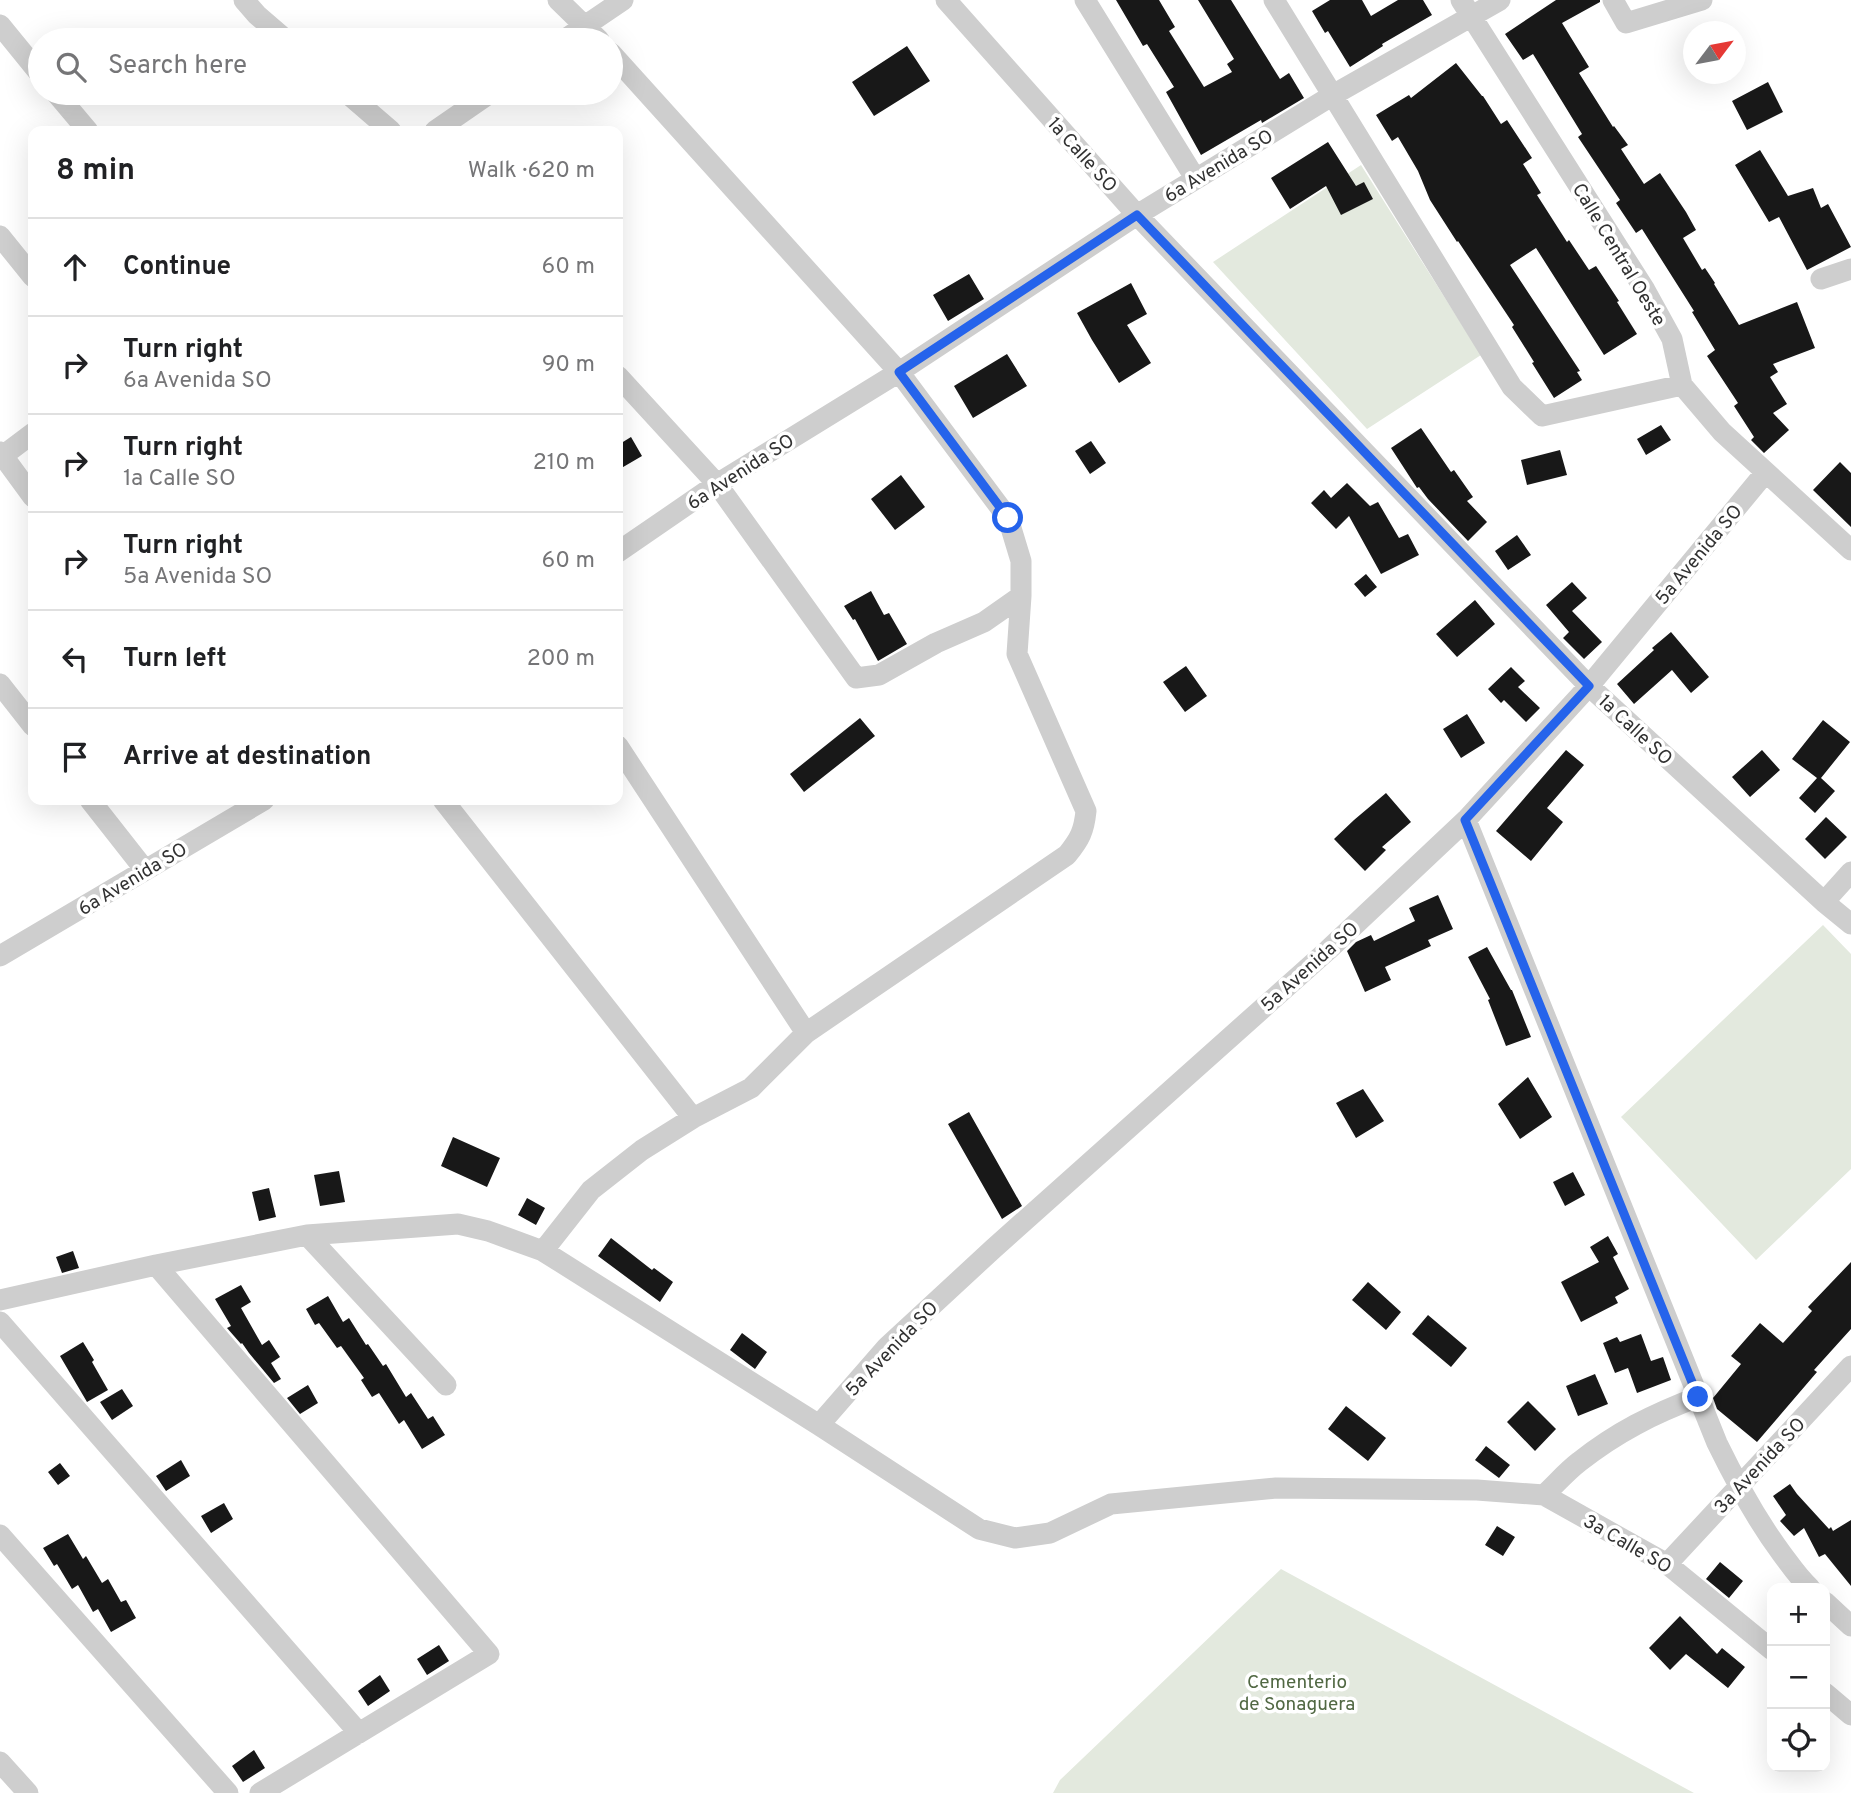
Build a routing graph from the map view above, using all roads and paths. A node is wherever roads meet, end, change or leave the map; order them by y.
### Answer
1 (244, 0) edge
2 (558, 0) edge
3 (623, 0) edge
4 (946, 0) edge
5 (1085, 0) edge
6 (1274, 0) edge
7 (1500, 0) edge
8 (1613, 0) edge
9 (1702, 0) edge
10 (1466, 8) edge
11 (0, 25) edge
12 (272, 28) edge
13 (587, 28) edge
14 (597, 28) edge
15 (28, 59) edge
16 (623, 66) edge
17 (1333, 95) junction
18 (66, 105) edge
19 (360, 105) edge
20 (473, 105) edge
21 (84, 126) edge
22 (385, 126) edge
23 (442, 126) edge
24 (1195, 178) junction
25 (1137, 215) junction
26 (0, 236) edge
27 (1851, 269) edge
28 (28, 271) edge
29 (1821, 279) dead end
30 (899, 372) junction
31 (623, 381) edge
32 (1682, 385) junction
33 (28, 437) edge
34 (1, 456) edge
35 (1765, 473) junction
36 (717, 484) junction
37 (28, 490) edge
38 (623, 549) edge
39 (1851, 550) edge
40 (1021, 596) junction
41 (0, 684) edge
42 (1589, 686) junction
43 (28, 720) edge
44 (623, 754) edge
45 (94, 805) edge
46 (254, 805) edge
47 (447, 805) edge
48 (1465, 820) junction
49 (145, 870) junction
50 (1851, 872) edge
51 (1825, 902) junction
52 (1851, 924) edge
53 (0, 956) edge
54 (806, 1033) junction
55 (693, 1118) junction
56 (307, 1235) junction
57 (543, 1251) junction
58 (156, 1265) junction
59 (0, 1300) edge
60 (0, 1322) edge
61 (1851, 1366) edge
62 (446, 1385) dead end
63 (1698, 1397) junction
64 (819, 1424) junction
65 (1739, 1487) junction
66 (1544, 1495) junction
67 (0, 1535) edge
68 (1667, 1564) junction
69 (1804, 1583) edge
70 (1830, 1607) edge
71 (1851, 1626) edge
72 (1767, 1646) edge
73 (1830, 1697) edge
74 (1851, 1715) edge
75 (359, 1733) junction
76 (0, 1762) edge
77 (28, 1793) edge
78 (228, 1793) edge
79 (260, 1793) edge

1 - 12 street
2 - 13 street
3 - 14 street
4 - 25 street, 1a Calle SO
5 - 24 street
6 - 17 street
7 - 10 street, 6a Avenida SO
8 - 9 street
10 - 17 street, 6a Avenida SO
10 - 32 street, Calle Central Oeste
11 - 15 street
16 - 30 street
17 - 24 street, 6a Avenida SO
17 - 32 street
18 - 21 street
19 - 22 street
20 - 23 street
24 - 25 street, 6a Avenida SO
25 - 30 street, 6a Avenida SO
25 - 42 street, 1a Calle SO
26 - 28 street
27 - 29 street
30 - 36 street, 6a Avenida SO
30 - 40 street
31 - 36 street
32 - 35 street, Calle Central Oeste
33 - 34 street
34 - 37 street
35 - 39 street, Calle Central Oeste
35 - 42 street, 5a Avenida SO
36 - 38 street, 6a Avenida SO
36 - 40 street
40 - 54 street
41 - 43 street
42 - 48 street, 5a Avenida SO
42 - 51 street, 1a Calle SO
44 - 54 street
45 - 49 street
46 - 49 street, 6a Avenida SO
47 - 55 street
48 - 63 street
48 - 64 street, 5a Avenida SO
49 - 53 street, 6a Avenida SO
50 - 51 street
51 - 52 street, 1a Calle SO
54 - 55 street
55 - 57 street
56 - 57 street
56 - 58 street
56 - 62 street
57 - 64 street
58 - 59 street
58 - 75 street
60 - 75 street
61 - 65 street, 3a Avenida SO
63 - 65 street
63 - 66 street
64 - 66 street
65 - 68 street, 3a Avenida SO
65 - 69 street
66 - 68 street, 3a Calle SO
67 - 78 street
68 - 72 street, 3a Calle SO
70 - 71 street
73 - 74 street
75 - 79 street
76 - 77 street

